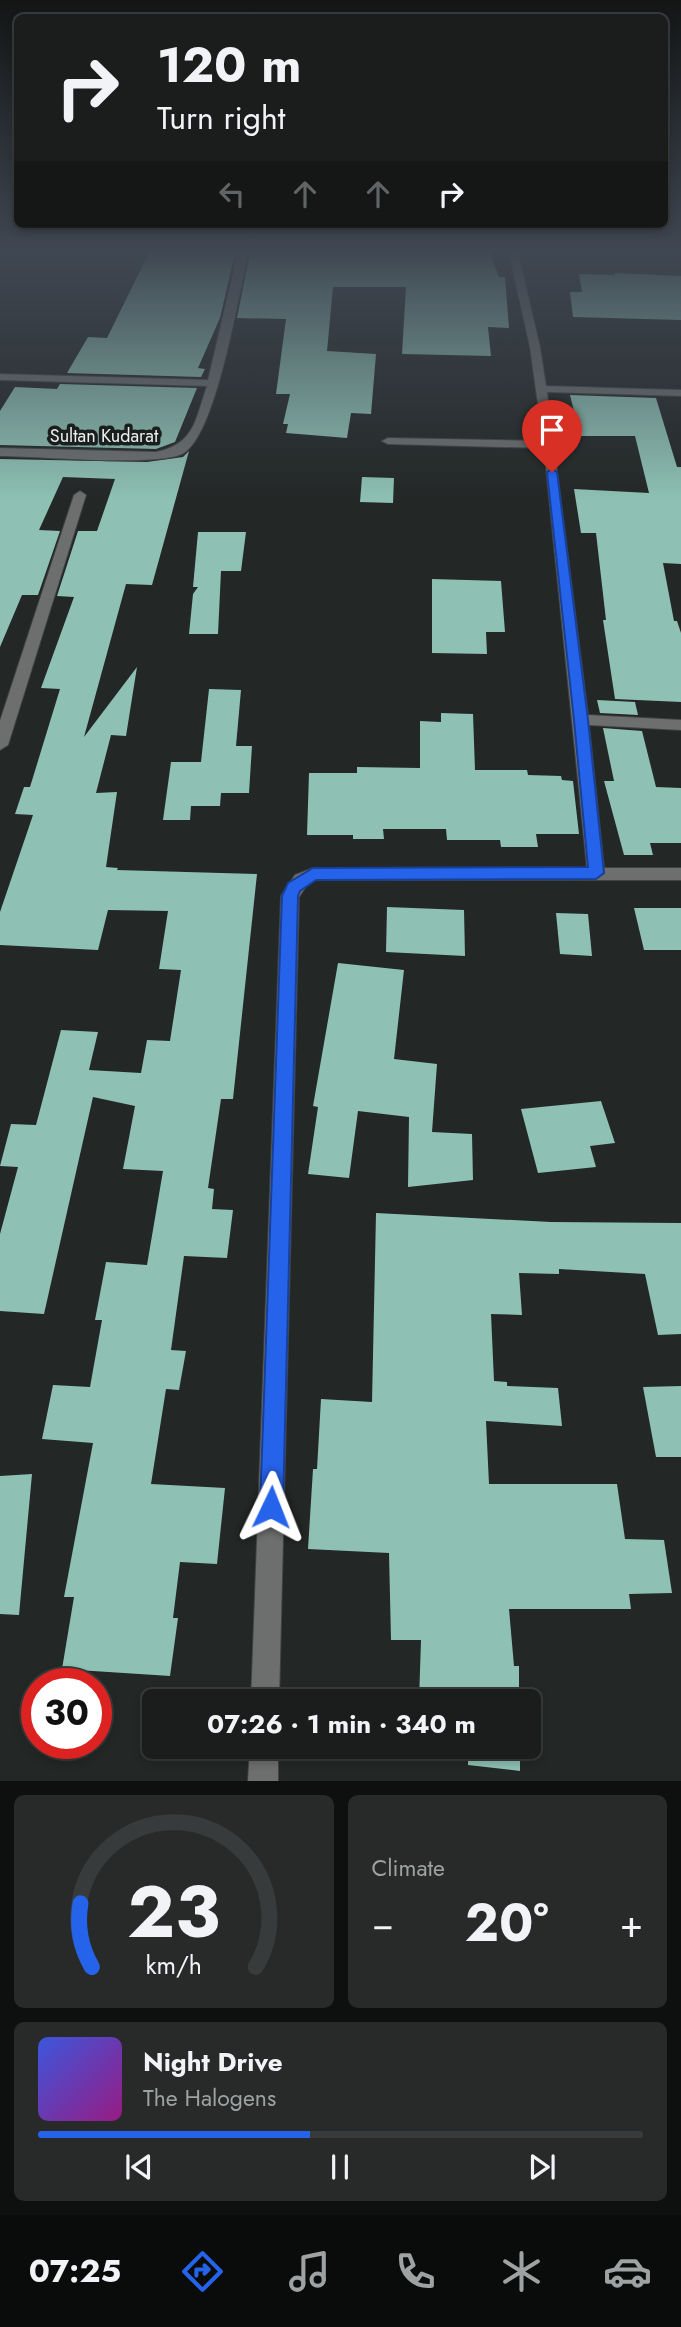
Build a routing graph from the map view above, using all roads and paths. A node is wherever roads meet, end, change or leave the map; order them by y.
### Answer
1 (225, 336) edge
2 (532, 336) edge
3 (0, 377) edge
4 (214, 383) junction
5 (541, 389) junction
6 (681, 393) edge
7 (388, 441) dead end
8 (549, 445) junction
9 (0, 452) edge
10 (80, 495) dead end
11 (581, 720) junction
12 (681, 725) edge
13 (0, 745) edge
14 (596, 873) junction
15 (681, 874) edge
16 (265, 1689) edge
17 (264, 1759) edge
18 (263, 1781) edge

1 - 4 street, Sultan Kudarat
2 - 5 street
3 - 4 street
4 - 9 street, Sultan Kudarat
5 - 6 street
5 - 8 street
7 - 8 street
8 - 11 street
10 - 13 street
11 - 12 street
11 - 14 street
14 - 15 street
14 - 16 street
17 - 18 street

